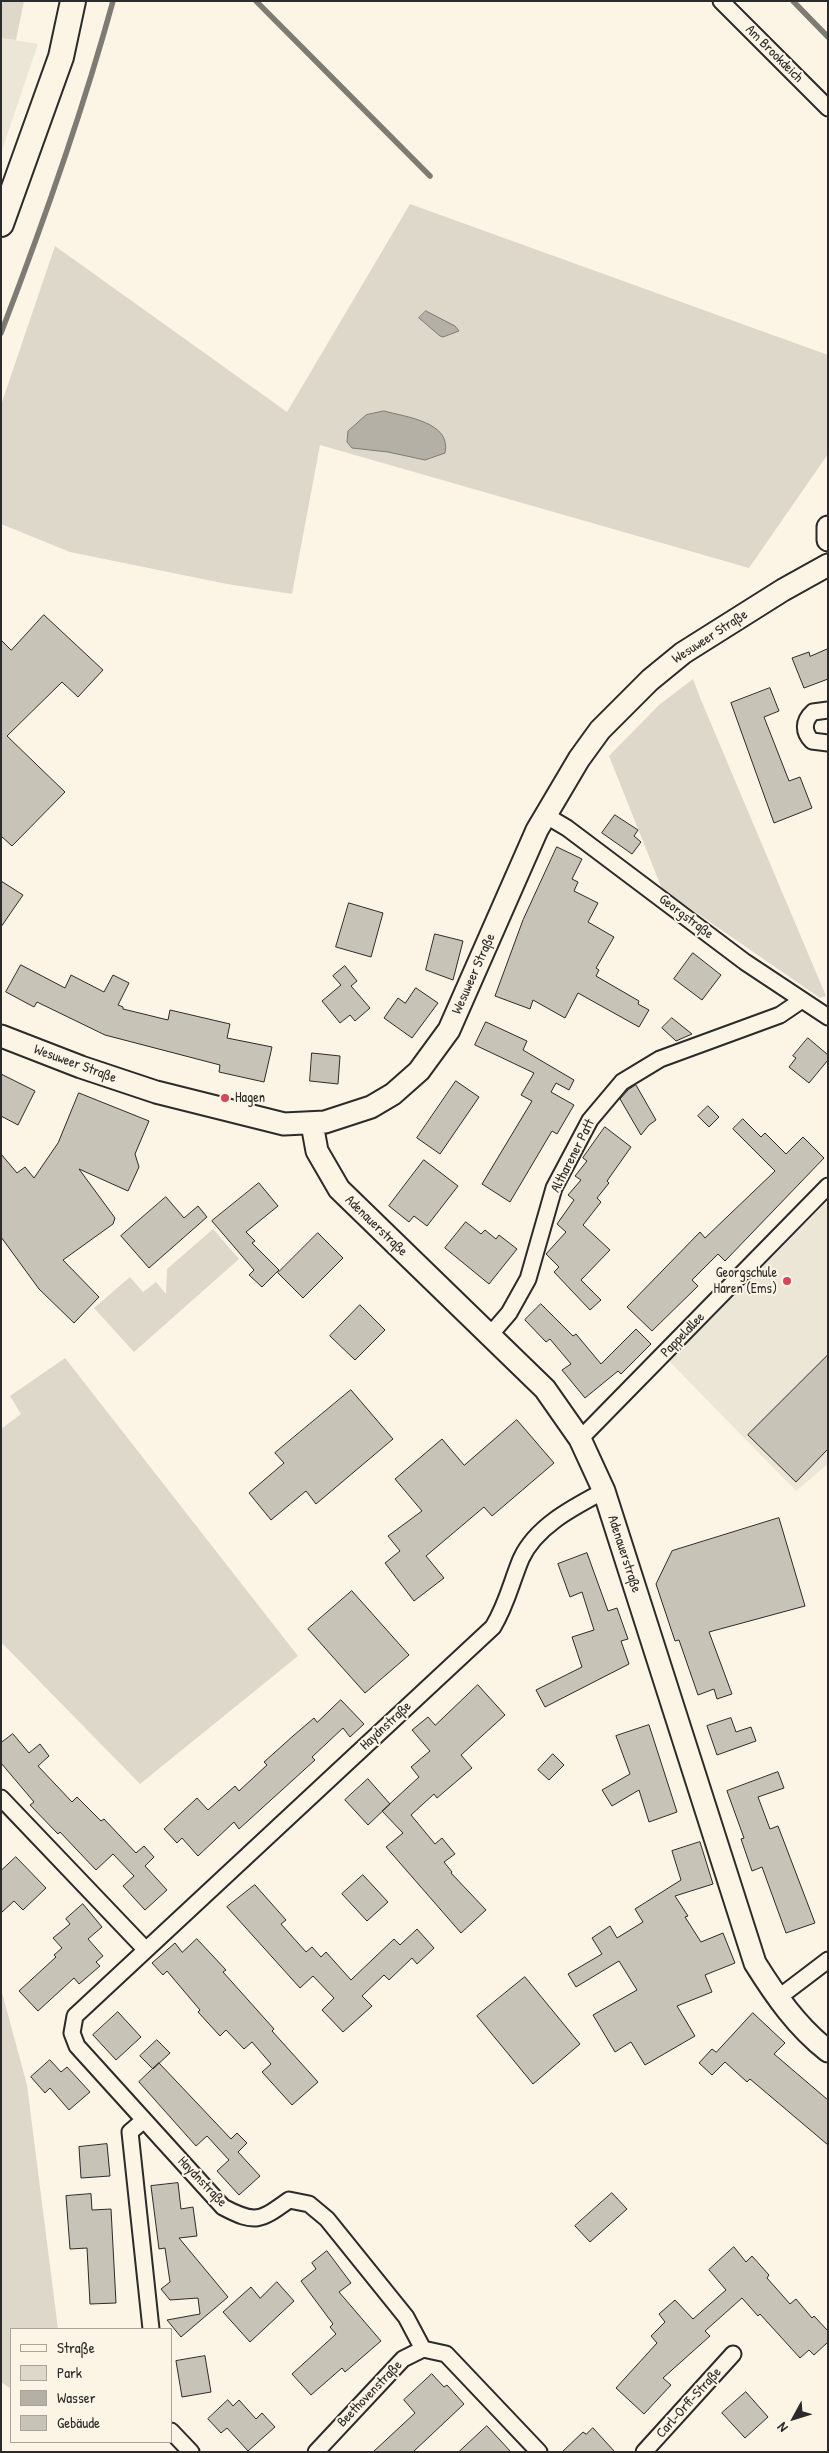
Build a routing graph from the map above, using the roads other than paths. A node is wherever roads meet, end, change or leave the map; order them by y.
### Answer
1 (73, 1) edge
2 (721, 1) edge
3 (828, 108) edge
4 (1, 224) edge
5 (828, 527) edge
6 (828, 540) edge
7 (828, 565) edge
8 (828, 710) edge
9 (828, 742) edge
10 (545, 815) junction
11 (802, 1000) junction
12 (828, 1017) edge
13 (1, 1036) edge
14 (312, 1124) junction
15 (828, 1186) edge
16 (490, 1335) junction
17 (580, 1440) junction
18 (604, 1491) junction
19 (1, 1798) edge
20 (146, 1950) junction
21 (828, 1960) edge
22 (778, 1998) junction
23 (828, 2051) edge
24 (144, 2120) junction
25 (151, 2328) edge
26 (424, 2349) junction
27 (733, 2354) dead end
28 (172, 2432) edge
29 (191, 2452) edge
30 (316, 2452) edge
31 (539, 2452) edge
32 (644, 2452) edge

1 - 4 main road
2 - 3 street, Am Brookdeich
5 - 6 main road
7 - 10 main road, Wesuweer Straße
8 - 9 street
10 - 11 street, Georgstraße
10 - 14 main road, Wesuweer Straße
11 - 12 street, Georgstraße
11 - 16 street, Altharener Patt
13 - 14 main road, Wesuweer Straße
14 - 16 main road, Adenauerstraße
15 - 17 street, Pappelallee
16 - 17 main road, Adenauerstraße
17 - 18 main road, Adenauerstraße
18 - 20 street, Haydnstraße
18 - 22 main road, Adenauerstraße
19 - 20 street
20 - 24 street, Haydnstraße
21 - 22 street
22 - 23 main road, Adenauerstraße
24 - 25 street
24 - 26 street, Haydnstraße
26 - 30 street, Beethovenstraße
26 - 31 street
27 - 32 street, Carl-Orff-Straße
28 - 29 street

